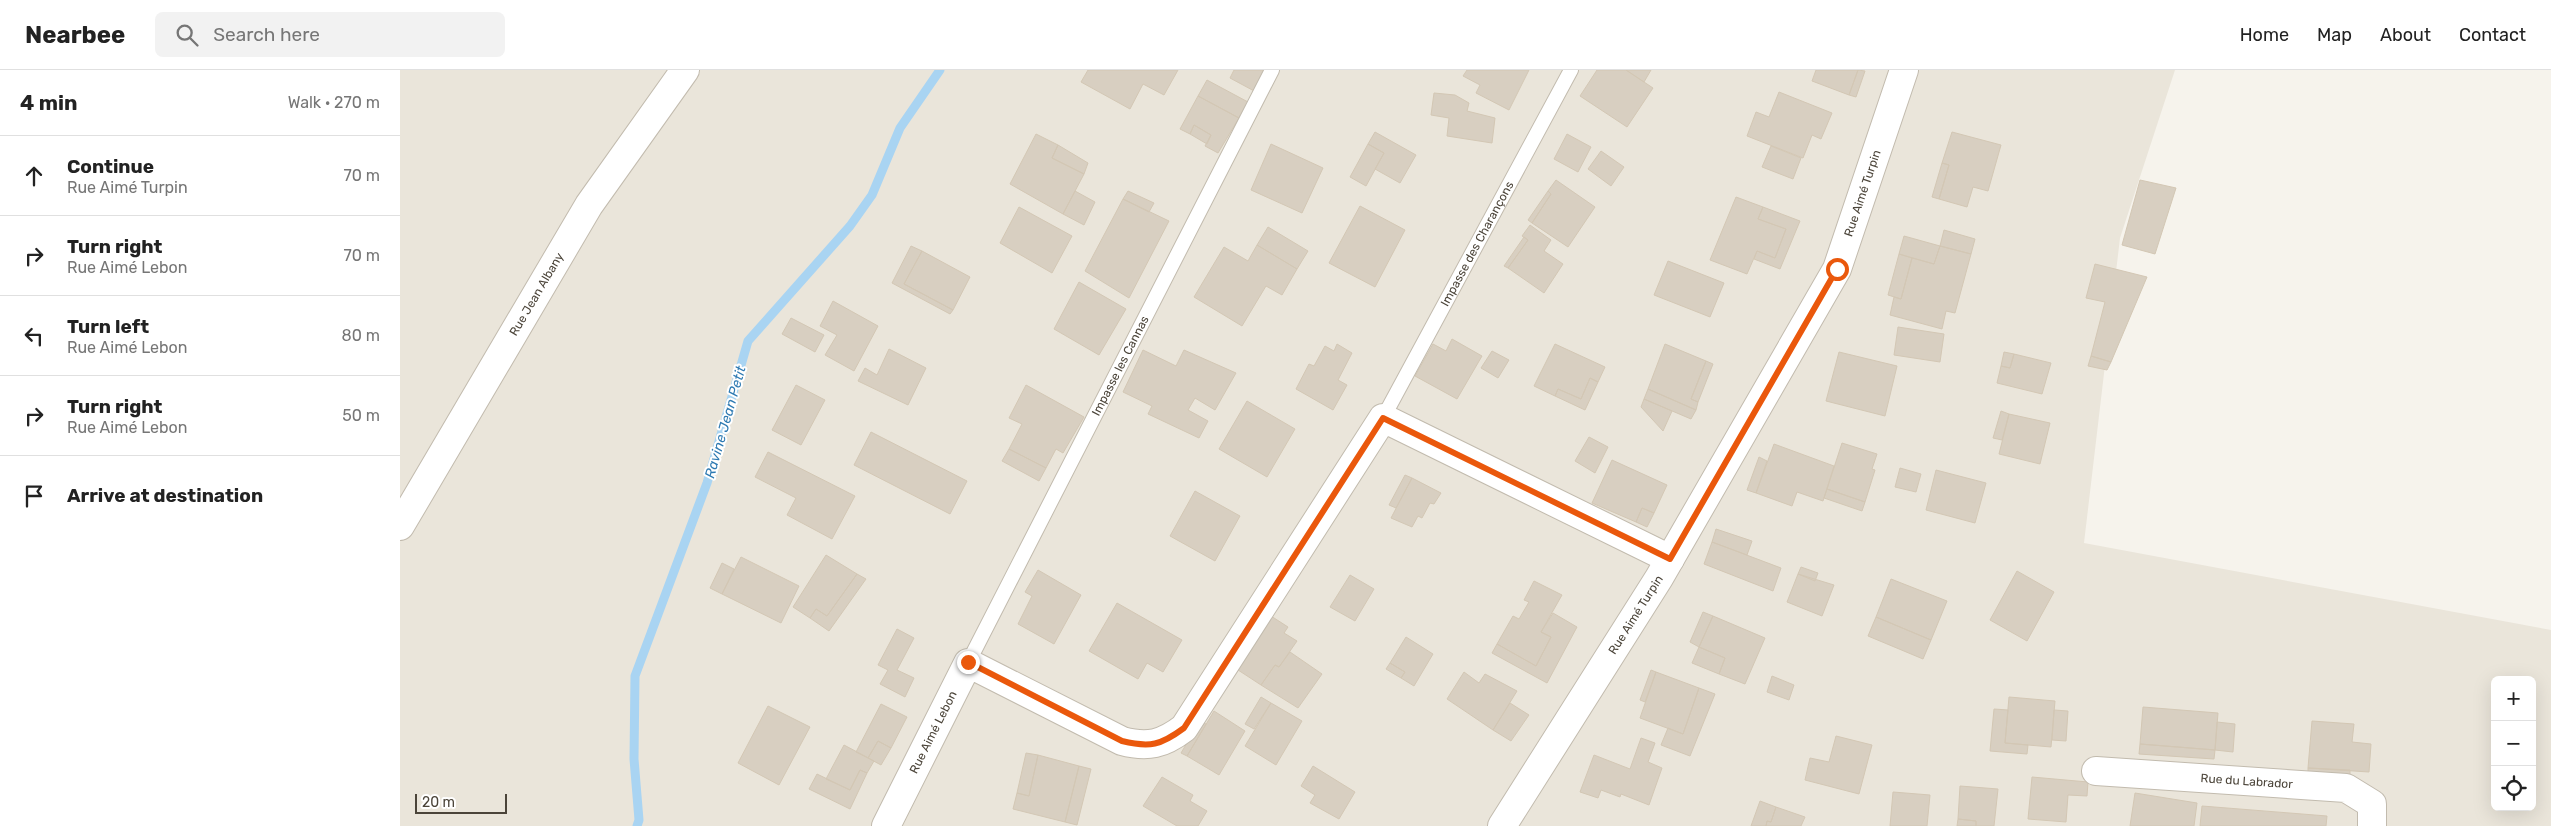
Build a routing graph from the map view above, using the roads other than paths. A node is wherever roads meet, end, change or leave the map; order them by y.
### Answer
1 (685, 70) edge
2 (1272, 70) edge
3 (1571, 70) edge
4 (1904, 70) edge
5 (1383, 418) junction
6 (400, 526) edge
7 (1670, 559) junction
8 (968, 662) junction
9 (2096, 771) dead end
10 (886, 826) edge
11 (1502, 826) edge
12 (2372, 826) edge

1 - 6 street, Rue Jean Albany
2 - 8 lane, Impasse les Cannas
3 - 5 lane, Impasse des Charançons
4 - 7 street, Rue Aimé Turpin
5 - 7 street
5 - 8 street
7 - 11 street, Rue Aimé Turpin
8 - 10 street, Rue Aimé Lebon
9 - 12 street, Rue du Labrador

